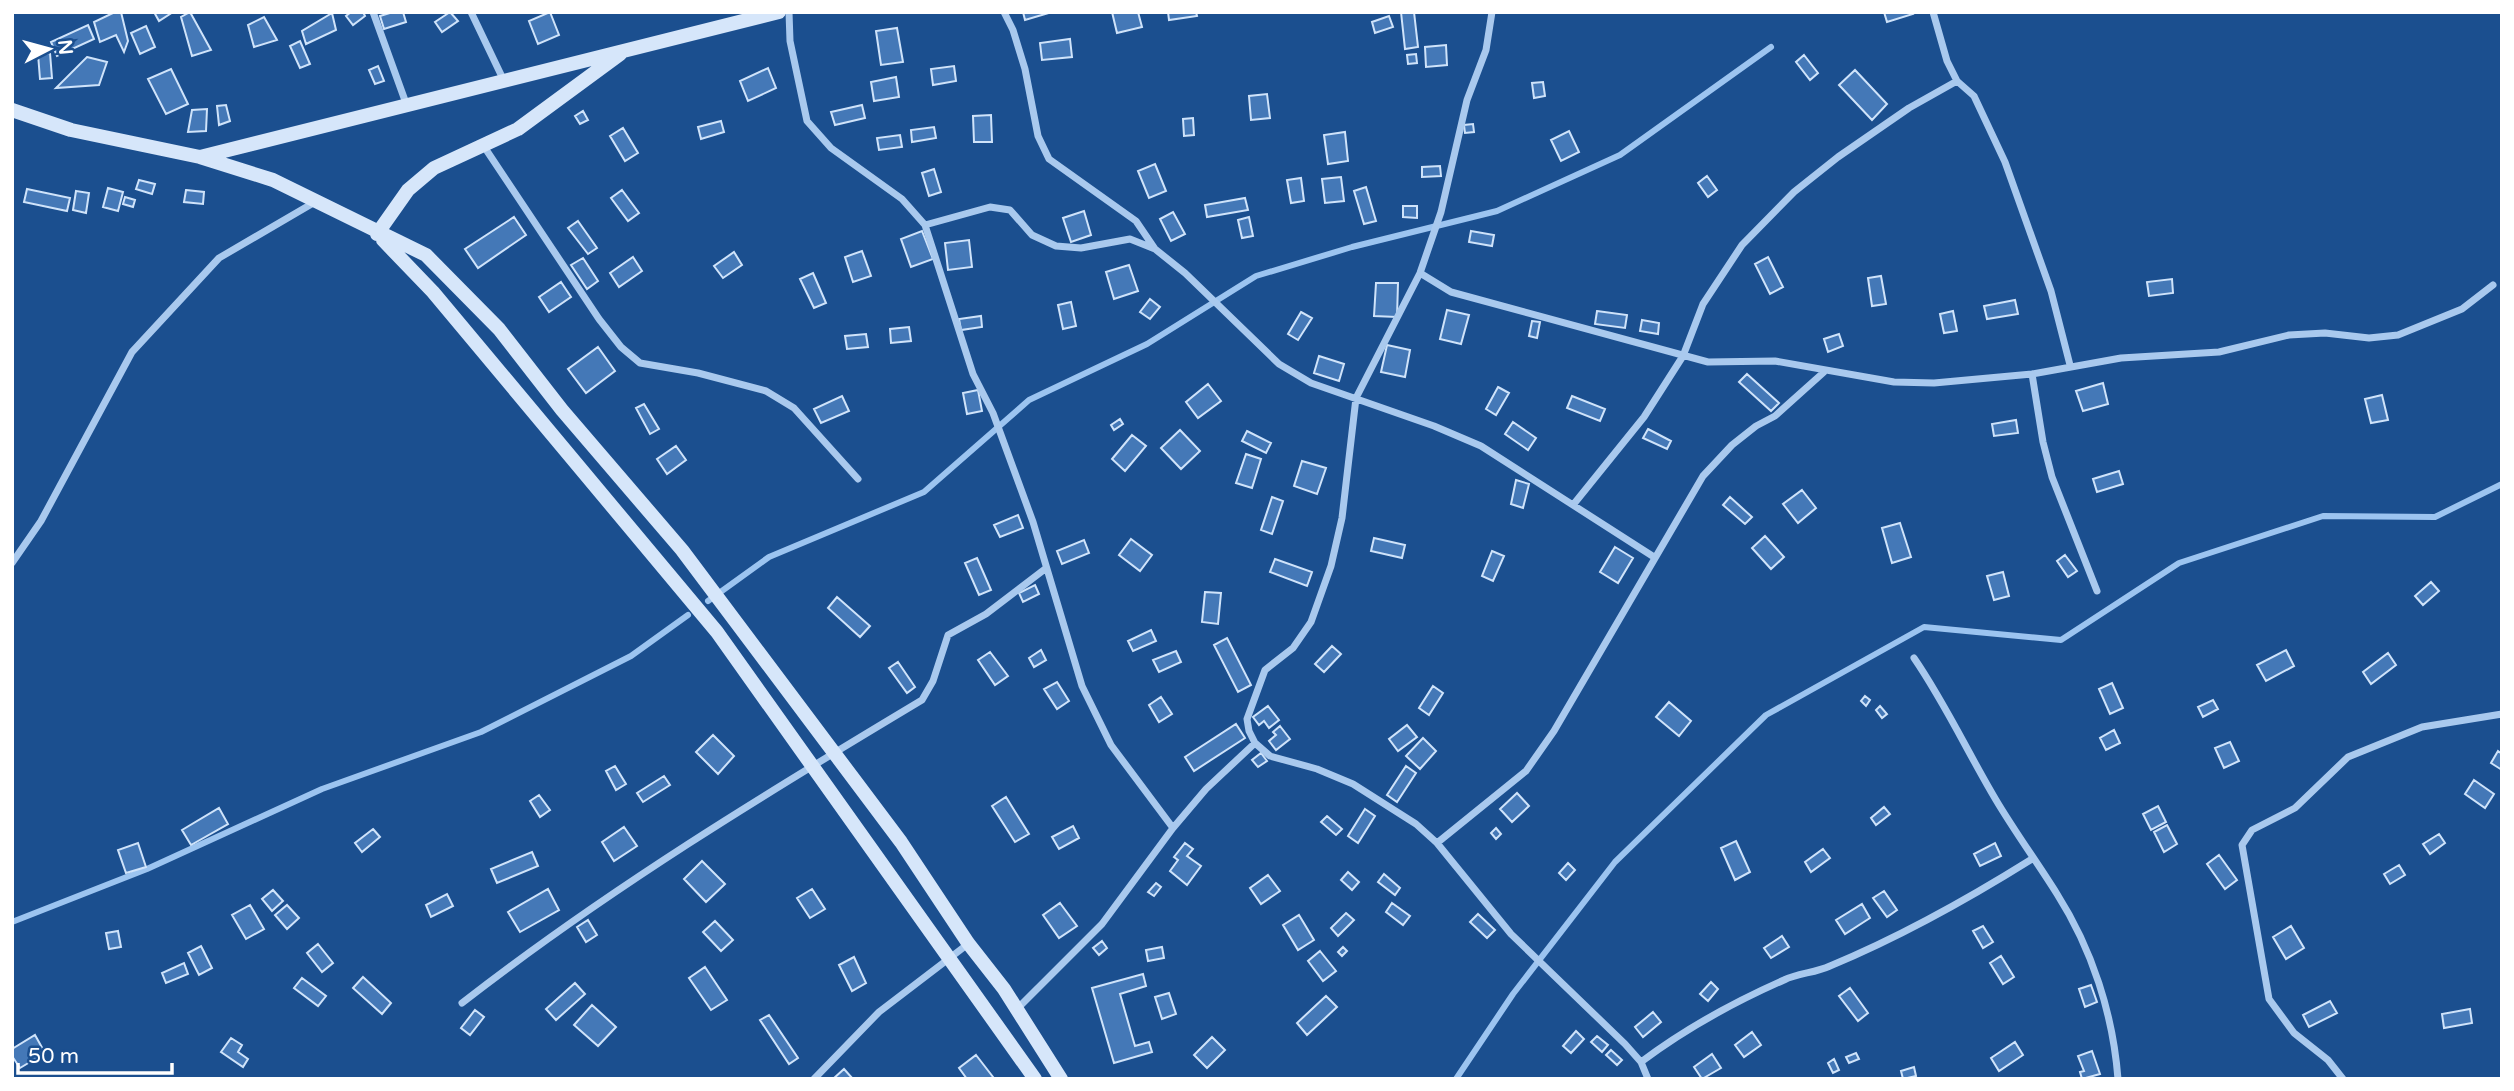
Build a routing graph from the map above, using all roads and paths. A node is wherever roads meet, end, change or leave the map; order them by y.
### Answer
1 (373, 12) edge
2 (471, 12) edge
3 (779, 12) edge
4 (789, 12) edge
5 (1004, 12) edge
6 (1492, 12) edge
7 (1933, 12) edge
8 (625, 50) junction
9 (504, 81) junction
10 (1956, 81) junction
11 (407, 106) junction
12 (12, 110) edge
13 (482, 145) junction
14 (201, 157) junction
15 (319, 200) junction
16 (925, 225) junction
17 (377, 234) junction
18 (1155, 249) junction
19 (1420, 273) junction
20 (2493, 285) dead end
21 (1683, 356) junction
22 (2070, 365) junction
23 (1824, 372) junction
24 (2032, 374) junction
25 (1356, 398) junction
26 (858, 479) dead end
27 (1573, 505) junction
28 (1654, 557) junction
29 (12, 563) edge
30 (1045, 569) junction
31 (2098, 591) dead end
32 (1914, 658) dead end
33 (2502, 714) edge
34 (1255, 743) junction
35 (836, 752) junction
36 (812, 767) junction
37 (1173, 828) junction
38 (1437, 843) junction
39 (2032, 859) junction
40 (968, 943) junction
41 (950, 958) junction
42 (462, 1003) dead end
43 (1016, 1010) junction
44 (1641, 1062) junction
45 (814, 1079) edge
46 (1035, 1079) edge
47 (1061, 1079) edge
48 (1648, 1079) edge
49 (2118, 1079) edge
50 (2343, 1079) edge

1 - 11 street
2 - 9 street
3 - 8 street
4 - 16 street
5 - 18 street
6 - 19 street
7 - 10 street
8 - 9 street
8 - 13 street
9 - 11 street
10 - 21 street
10 - 22 street
11 - 14 street
12 - 14 street
13 - 17 street
13 - 26 street
14 - 15 street
15 - 17 street
15 - 29 street
16 - 18 street
16 - 30 street
17 - 35 street
17 - 36 street
18 - 25 street
19 - 21 street
19 - 25 street
20 - 22 street
21 - 23 street
21 - 27 street
22 - 24 street
23 - 24 street
23 - 28 street
24 - 31 street
25 - 27 street
25 - 34 street
27 - 28 street
28 - 38 street
30 - 35 street
30 - 37 street
32 - 39 street
33 - 50 street
34 - 37 street
34 - 38 street
35 - 36 street
35 - 40 street
36 - 41 street
36 - 42 street
37 - 43 street
38 - 44 street
39 - 44 street
39 - 49 street
40 - 41 street
40 - 43 street
41 - 45 street
41 - 46 street
43 - 47 street
44 - 48 street

